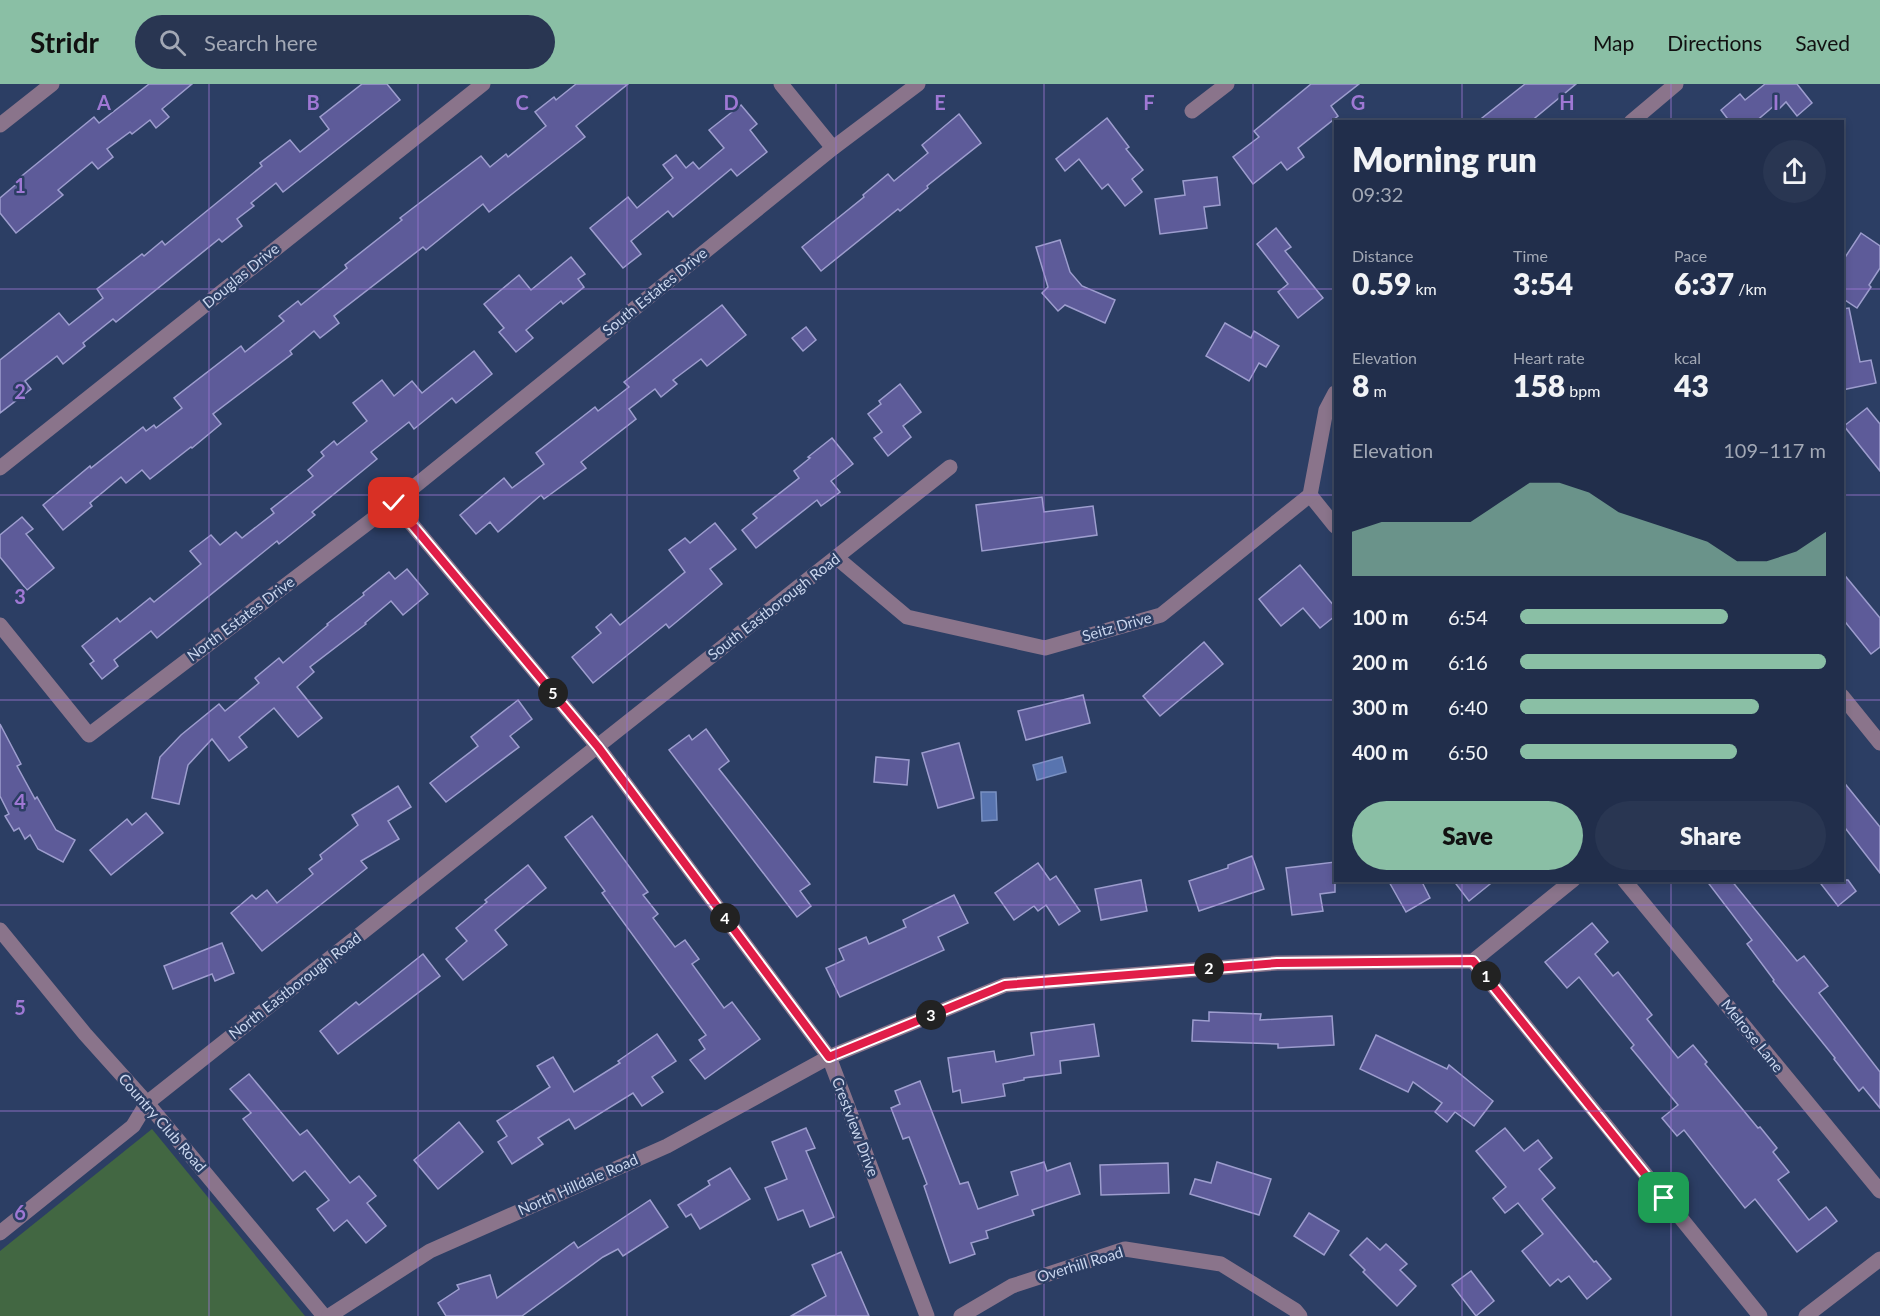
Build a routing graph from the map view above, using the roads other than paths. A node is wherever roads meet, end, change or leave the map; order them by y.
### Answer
1 (51, 84) edge
2 (483, 84) edge
3 (780, 84) edge
4 (918, 84) edge
5 (1227, 84) edge
6 (1676, 84) edge
7 (1192, 111) dead end
8 (1633, 120) edge
9 (0, 125) edge
10 (833, 148) junction
11 (1334, 395) edge
12 (950, 467) dead end
13 (0, 468) edge
14 (1310, 495) junction
15 (394, 503) junction
16 (1334, 525) edge
17 (837, 558) junction
18 (0, 625) edge
19 (1844, 698) edge
20 (1880, 743) edge
21 (598, 747) junction
22 (1571, 882) edge
23 (1626, 882) edge
24 (0, 930) edge
25 (1473, 961) junction
26 (829, 1057) junction
27 (147, 1103) junction
28 (1880, 1191) edge
29 (0, 1233) edge
30 (1880, 1259) edge
31 (324, 1316) edge
32 (328, 1316) edge
33 (927, 1316) edge
34 (961, 1316) edge
35 (1300, 1316) edge
36 (1760, 1316) edge
37 (1806, 1316) edge

1 - 9 street
2 - 13 street, Douglas Drive
3 - 10 street
4 - 10 street, South Estates Drive
5 - 7 street
6 - 8 street
10 - 15 street, South Estates Drive
11 - 14 street
12 - 17 street, South Eastborough Road
14 - 16 street
14 - 17 street, Seitz Drive
15 - 18 street, North Estates Drive
15 - 21 street, Crestview Drive
17 - 21 street, South Eastborough Road
19 - 20 street
21 - 26 street, Crestview Drive
21 - 27 street, North Eastborough Road
22 - 25 street
23 - 28 street, Melrose Lane
24 - 27 street, Country Club Road
25 - 26 street, North Hilldale Road
25 - 36 street
26 - 32 street, North Hilldale Road
26 - 33 street, Crestview Drive
27 - 29 street, North Eastborough Road
27 - 31 street, Country Club Road
30 - 37 street
34 - 35 street, Overhill Road

